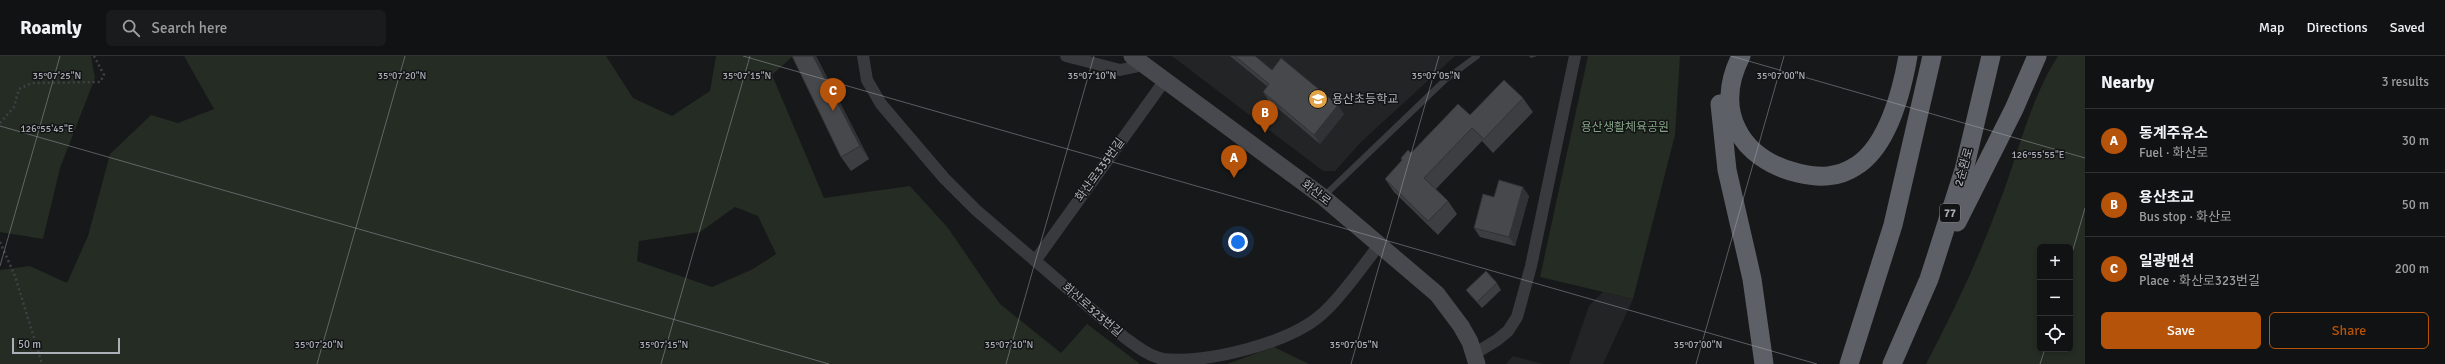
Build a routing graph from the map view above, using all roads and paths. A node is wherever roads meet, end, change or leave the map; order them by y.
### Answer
1 (94, 56) edge
2 (863, 56) edge
3 (1066, 56) edge
4 (1477, 56) edge
5 (1575, 56) edge
6 (1730, 56) edge
7 (1741, 56) edge
8 (1908, 56) edge
9 (1932, 56) edge
10 (1991, 56) edge
11 (2037, 56) edge
12 (1138, 61) edge
13 (1165, 80) junction
14 (0, 123) edge
15 (1322, 197) junction
16 (0, 242) edge
17 (1380, 244) junction
18 (1035, 261) junction
19 (1929, 279) junction
20 (1475, 359) edge
21 (42, 364) edge
22 (1764, 364) edge
23 (1849, 364) edge
24 (1892, 364) edge

1 - 14 path
2 - 18 street, 화산로323번길
3 - 12 street
4 - 15 lane
5 - 20 street, 화산로
6 - 22 highway
7 - 8 highway
9 - 23 highway
10 - 19 highway, 2순환로 / 77
11 - 19 highway
12 - 13 main road, 화산로
13 - 15 main road, 화산로
13 - 18 street, 화산로335번길
15 - 17 main road, 화산로
16 - 21 path
17 - 18 street, 화산로323번길
17 - 20 main road, 화산로
19 - 24 highway, 2순환로 / 77

